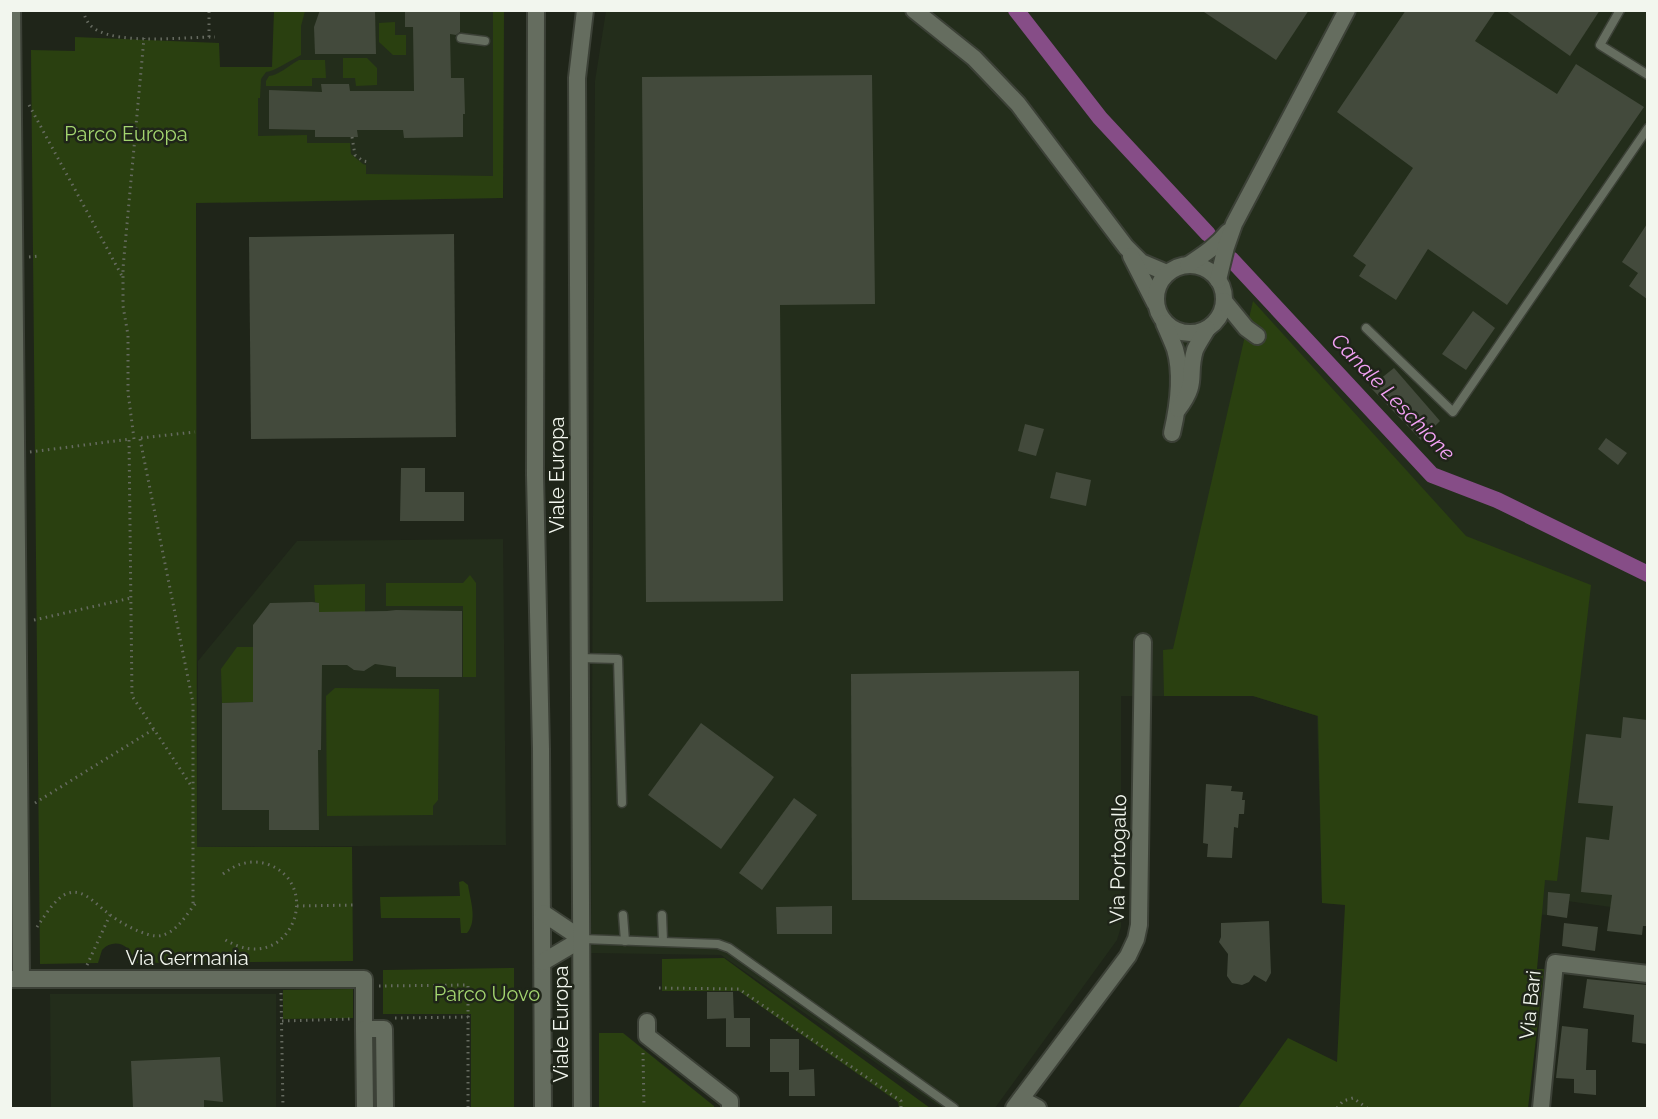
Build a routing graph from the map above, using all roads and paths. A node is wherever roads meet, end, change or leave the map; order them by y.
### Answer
1 (12, 10) edge
2 (82, 10) edge
3 (209, 10) edge
4 (536, 10) edge
5 (585, 10) edge
6 (914, 10) edge
7 (1347, 10) edge
8 (1620, 10) edge
9 (209, 37) junction
10 (215, 37) dead end
11 (144, 38) junction
12 (461, 38) dead end
13 (485, 40) dead end
14 (1647, 75) edge
15 (27, 102) dead end
16 (1647, 128) edge
17 (352, 137) dead end
18 (370, 162) dead end
19 (1234, 224) junction
20 (1126, 247) junction
21 (40, 256) dead end
22 (29, 257) dead end
23 (1188, 265) junction
24 (1167, 273) junction
25 (123, 277) junction
26 (1218, 280) junction
27 (1224, 301) junction
28 (1155, 303) junction
29 (12, 305) edge
30 (1164, 323) junction
31 (1211, 326) junction
32 (1366, 328) dead end
33 (1178, 409) junction
34 (195, 432) dead end
35 (1172, 434) dead end
36 (134, 439) junction
37 (140, 439) junction
38 (129, 440) junction
39 (30, 452) dead end
40 (131, 598) junction
41 (33, 621) dead end
42 (14, 640) edge
43 (1143, 642) dead end
44 (579, 658) junction
45 (154, 729) junction
46 (193, 788) junction
47 (35, 803) dead end
48 (622, 803) dead end
49 (223, 874) dead end
50 (196, 902) dead end
51 (355, 905) dead end
52 (193, 906) junction
53 (297, 906) junction
54 (543, 913) junction
55 (110, 915) junction
56 (623, 915) dead end
57 (662, 915) dead end
58 (37, 927) dead end
59 (224, 939) dead end
60 (582, 939) junction
61 (625, 941) junction
62 (663, 941) junction
63 (543, 962) junction
64 (86, 966) dead end
65 (1647, 974) edge
66 (16, 979) edge
67 (372, 982) junction
68 (281, 988) dead end
69 (659, 988) dead end
70 (468, 1017) junction
71 (393, 1018) dead end
72 (282, 1021) junction
73 (647, 1022) dead end
74 (359, 1024) junction
75 (643, 1045) dead end
76 (1017, 1104) edge
77 (283, 1108) edge
78 (365, 1108) edge
79 (385, 1108) edge
80 (468, 1108) edge
81 (543, 1108) edge
82 (582, 1108) edge
83 (644, 1108) edge
84 (730, 1108) edge
85 (901, 1108) edge
86 (954, 1108) edge
87 (1038, 1108) edge
88 (1337, 1108) edge
89 (1367, 1108) edge
90 (1541, 1108) edge

1 - 29 street
2 - 11 path
3 - 9 path
4 - 54 street, Viale Europa
5 - 44 street, Viale Europa
6 - 20 street
7 - 19 street
8 - 14 lane
9 - 10 path
9 - 11 path
11 - 25 path
12 - 13 lane
15 - 25 path
16 - 32 lane
17 - 18 path
19 - 23 street
19 - 26 street
20 - 24 street
20 - 28 street
21 - 22 path
23 - 24 street
23 - 26 street
24 - 28 street
25 - 36 path
26 - 27 street
27 - 31 street
27 - 31 street
28 - 30 street
29 - 42 street
30 - 31 street
30 - 33 street
31 - 33 street
33 - 35 street
34 - 37 path
36 - 37 path
36 - 38 path
37 - 46 path
38 - 39 path
38 - 40 path
40 - 41 path
40 - 45 path
42 - 66 street
43 - 76 street, Via Portogallo
44 - 48 lane
44 - 60 street, Viale Europa
45 - 46 path
45 - 47 path
46 - 52 path
49 - 53 path
50 - 52 path
51 - 53 path
52 - 55 path
53 - 59 path
54 - 60 street, Viale Europa
54 - 63 street, Viale Europa
55 - 58 path
55 - 64 path
56 - 61 lane
57 - 62 lane
60 - 61 lane
60 - 63 street, Viale Europa
60 - 82 street, Viale Europa
61 - 62 lane
62 - 86 lane
63 - 81 street, Viale Europa
65 - 90 street, Via Bari
66 - 67 street, Via Germania
67 - 70 path
67 - 74 street
68 - 72 path
69 - 85 path
70 - 71 path
70 - 80 path
72 - 74 path
72 - 77 path
73 - 84 street
74 - 78 street
74 - 79 street
75 - 83 path
76 - 87 street
88 - 89 path

